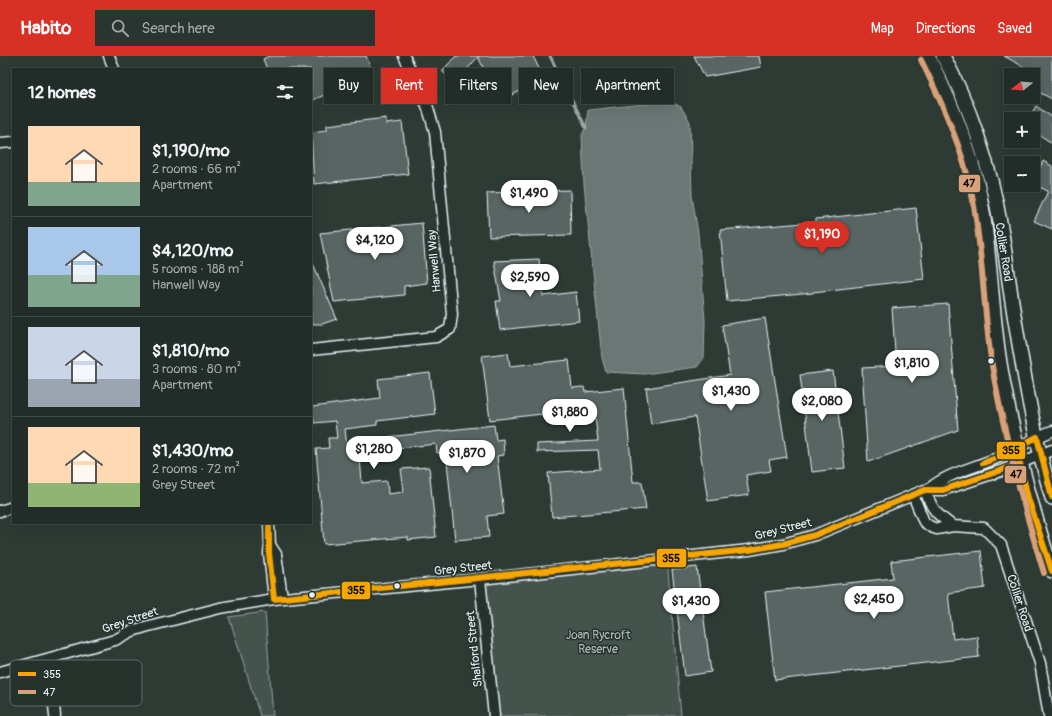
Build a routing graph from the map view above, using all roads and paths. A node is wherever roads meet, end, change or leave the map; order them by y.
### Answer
1 (109, 56) edge
2 (404, 56) edge
3 (928, 56) edge
4 (944, 56) edge
5 (114, 68) edge
6 (12, 142) edge
7 (0, 143) edge
8 (312, 350) edge
9 (1052, 431) edge
10 (1036, 437) junction
11 (1016, 448) junction
12 (1047, 452) edge
13 (1020, 464) junction
14 (1051, 488) edge
15 (927, 490) junction
16 (913, 496) junction
17 (12, 507) edge
18 (0, 511) edge
19 (269, 524) edge
20 (953, 526) junction
21 (1052, 571) edge
22 (480, 580) junction
23 (278, 598) junction
24 (50, 658) joint
25 (43, 660) edge
26 (10, 669) edge
27 (0, 672) edge
28 (54, 706) edge
29 (1050, 709) edge
30 (55, 716) edge
31 (494, 716) edge

1 - 5 street
2 - 8 street, Hanwell Way
3 - 11 main road, Collier Road
4 - 10 main road, Collier Road
6 - 7 street
9 - 10 street, Grey Street
10 - 11 street, Grey Street
10 - 12 main road, Collier Road
11 - 13 main road, Collier Road
11 - 15 street, Grey Street
12 - 13 street, Grey Street
12 - 14 main road, Collier Road
13 - 15 street, Grey Street
13 - 21 main road, Collier Road
15 - 16 street, Grey Street
15 - 20 street
16 - 20 street, Collier Road
16 - 22 street, Grey Street
17 - 18 street
19 - 23 street
20 - 29 street, Collier Road
22 - 23 street, Grey Street
22 - 31 street, Shalford Street
23 - 24 street, Grey Street
24 - 25 street, Grey Street
26 - 27 street, Grey Street
28 - 30 street

